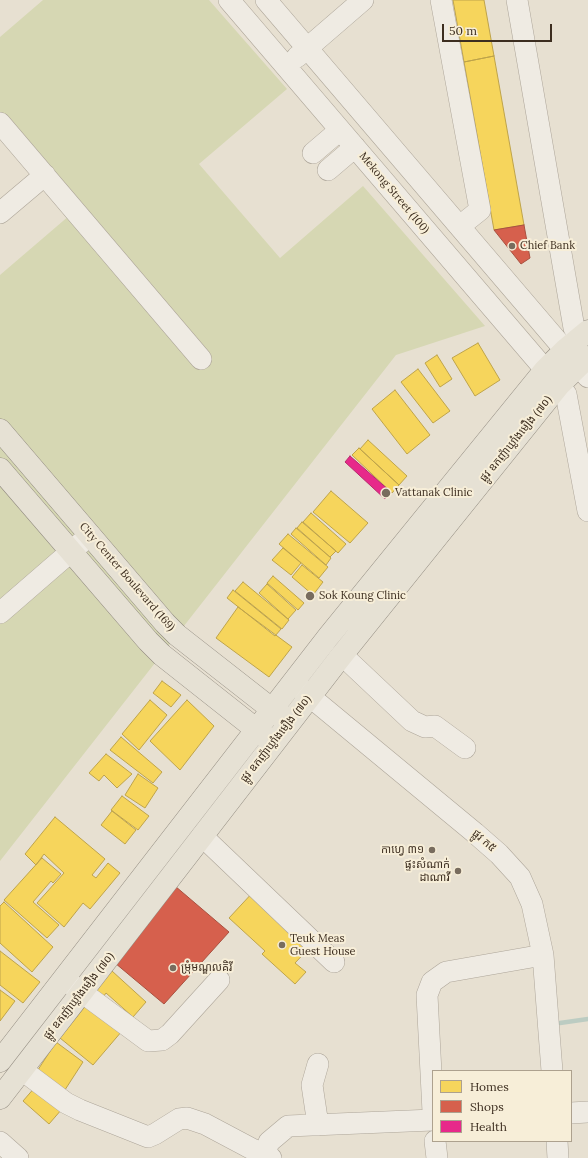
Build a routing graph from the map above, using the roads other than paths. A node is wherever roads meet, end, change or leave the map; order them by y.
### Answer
1 (229, 0) edge
2 (266, 0) edge
3 (363, 0) edge
4 (441, 0) edge
5 (517, 0) edge
6 (307, 48) junction
7 (286, 66) junction
8 (1, 126) edge
9 (340, 130) junction
10 (355, 147) junction
11 (313, 153) dead end
12 (328, 170) dead end
13 (44, 175) junction
14 (0, 213) edge
15 (460, 226) junction
16 (582, 352) edge
17 (201, 359) dead end
18 (552, 378) junction
19 (0, 430) edge
20 (0, 469) edge
21 (588, 511) edge
22 (90, 535) junction
23 (71, 552) junction
24 (0, 613) edge
25 (342, 655) junction
26 (293, 682) junction
27 (310, 695) junction
28 (272, 710) junction
29 (289, 723) junction
30 (256, 730) junction
31 (273, 743) junction
32 (465, 748) dead end
33 (202, 836) junction
34 (543, 955) junction
35 (334, 962) dead end
36 (64, 979) junction
37 (219, 980) dead end
38 (82, 992) junction
39 (0, 1062) edge
40 (318, 1064) dead end
41 (22, 1070) junction
42 (552, 1070) edge
43 (432, 1092) edge
44 (0, 1098) edge
45 (588, 1112) edge
46 (572, 1113) edge
47 (432, 1120) edge
48 (318, 1125) junction
49 (0, 1142) edge
50 (435, 1142) edge
51 (557, 1142) edge
52 (268, 1156) edge
53 (18, 1158) edge
54 (437, 1158) edge
55 (558, 1158) edge

1 - 7 street, Mekong Street (100)
2 - 6 street
3 - 6 street
4 - 15 street
5 - 16 street
6 - 7 street
6 - 15 street
7 - 9 street, Mekong Street (100)
8 - 13 street
9 - 10 street, Mekong Street (100)
9 - 11 street
10 - 12 street
10 - 18 street, Mekong Street (100)
13 - 14 street
13 - 17 street
15 - 16 street
16 - 18 main road
18 - 21 street, Mekong Street (100)
18 - 25 main road, ផ្លូវ ឧកញ៉ាឃ្លាំងមឿង (៧០)
18 - 26 main road, ផ្លូវ ឧកញ៉ាឃ្លាំងមឿង (៧០)
19 - 22 main road, City Center Boulevard (169)
20 - 23 main road
22 - 23 street
22 - 28 main road, City Center Boulevard (169)
23 - 24 street
23 - 30 main road
25 - 27 main road, ផ្លូវ ឧកញ៉ាឃ្លាំងមឿង (៧០)
25 - 32 street
26 - 27 street, ផ្លូវ ក៥
26 - 28 main road, ផ្លូវ ឧកញ៉ាឃ្លាំងមឿង (៧០)
27 - 29 main road, ផ្លូវ ឧកញ៉ាឃ្លាំងមឿង (៧០)
27 - 34 street, ផ្លូវ ក៥
28 - 29 main road, City Center Boulevard (169)
28 - 30 main road, ផ្លូវ ឧកញ៉ាឃ្លាំងមឿង (៧០)
29 - 31 main road, ផ្លូវ ឧកញ៉ាឃ្លាំងមឿង (៧០)
30 - 31 main road
30 - 36 main road, ផ្លូវ ឧកញ៉ាឃ្លាំងមឿង (៧០)
31 - 33 main road, ផ្លូវ ឧកញ៉ាឃ្លាំងមឿង (៧០)
33 - 35 street
33 - 38 main road, ផ្លូវ ឧកញ៉ាឃ្លាំងមឿង (៧០)
34 - 42 street, ផ្លូវ ក៥
34 - 43 street
36 - 38 street
36 - 39 main road, ផ្លូវ ឧកញ៉ាឃ្លាំងមឿង (៧០)
37 - 38 street
38 - 41 main road, ផ្លូវ ឧកញ៉ាឃ្លាំងមឿង (៧០)
40 - 48 street
41 - 44 main road, ផ្លូវ ឧកញ៉ាឃ្លាំងមឿង (៧០)
41 - 52 street
45 - 46 street
47 - 48 street
48 - 52 street
49 - 53 street
50 - 54 street
51 - 55 street

